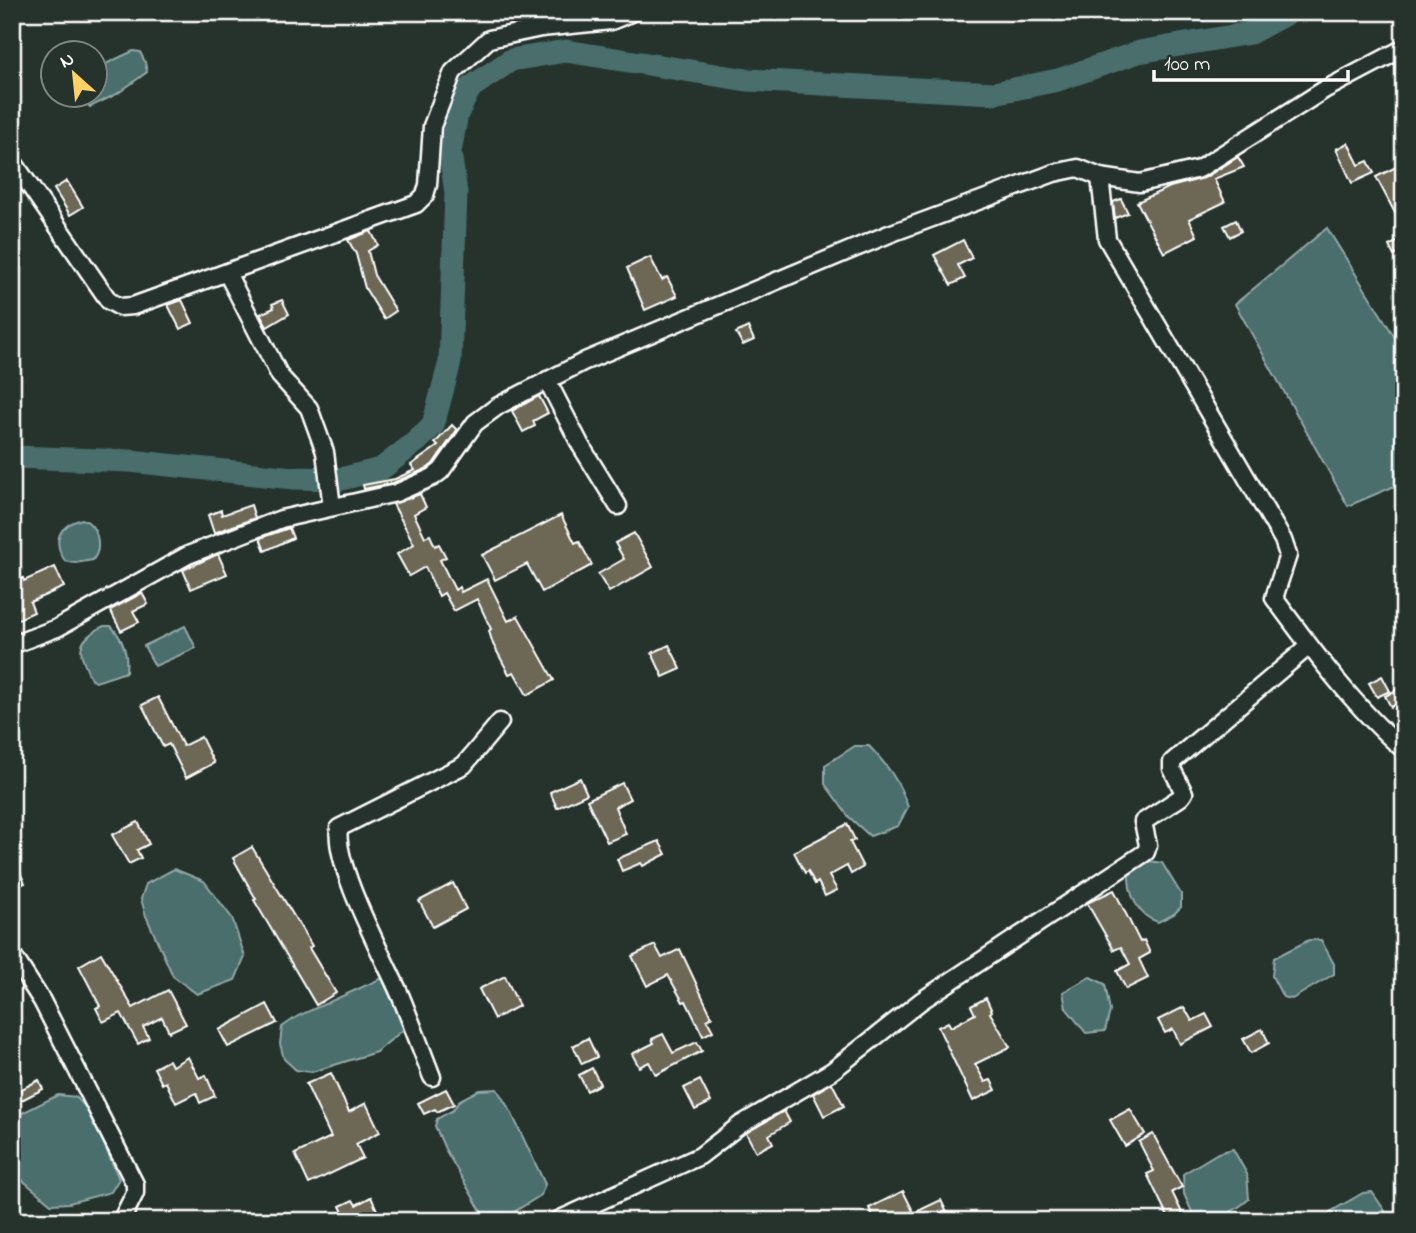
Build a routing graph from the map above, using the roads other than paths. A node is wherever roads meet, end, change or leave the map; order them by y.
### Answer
1 (633, 12) edge
2 (1404, 48) edge
3 (12, 160) edge
4 (1100, 177) junction
5 (227, 273) junction
6 (547, 380) junction
7 (331, 504) junction
8 (618, 506) dead end
9 (12, 645) edge
10 (1309, 646) junction
11 (500, 722) dead end
12 (1404, 750) edge
13 (12, 954) edge
14 (432, 1077) dead end
15 (121, 1221) edge
16 (556, 1221) edge

1 - 5 street
2 - 4 street
3 - 5 street
4 - 6 street
4 - 10 street
5 - 7 street
6 - 7 street
6 - 8 street
7 - 9 street
10 - 12 street
10 - 16 street
11 - 14 street
13 - 15 street

